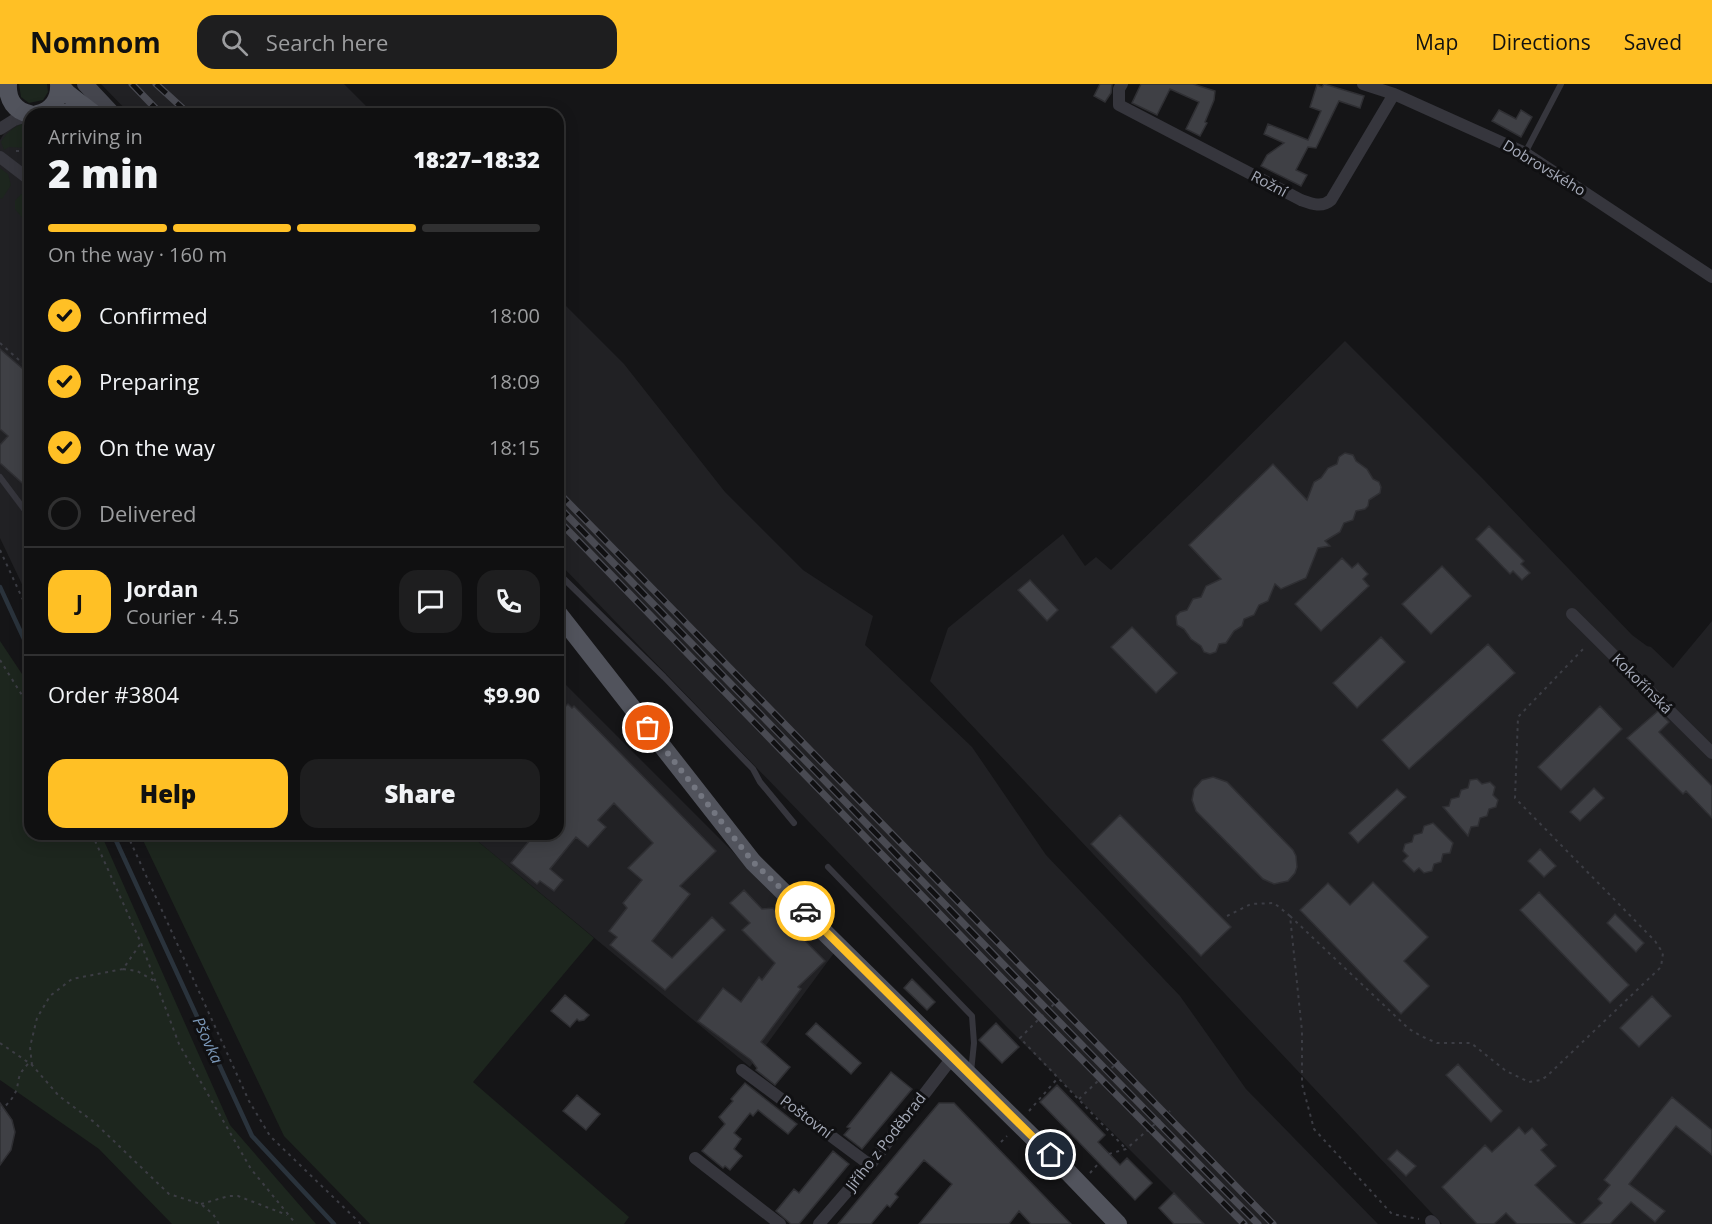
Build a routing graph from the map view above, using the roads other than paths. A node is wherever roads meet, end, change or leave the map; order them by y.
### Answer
1 (59, 84) edge
2 (85, 84) edge
3 (1122, 84) edge
4 (1363, 84) edge
5 (1561, 84) edge
6 (8, 86) edge
7 (1394, 94) junction
8 (0, 107) edge
9 (48, 108) edge
10 (86, 108) edge
11 (107, 108) edge
12 (24, 111) edge
13 (24, 116) edge
14 (0, 129) edge
15 (1525, 153) junction
16 (5, 154) edge
17 (24, 174) edge
18 (1712, 277) edge
19 (0, 477) edge
20 (24, 509) edge
21 (564, 579) edge
22 (1572, 614) dead end
23 (564, 621) edge
24 (1712, 753) edge
25 (794, 823) dead end
26 (828, 867) dead end
27 (952, 1058) junction
28 (742, 1070) dead end
29 (971, 1076) junction
30 (695, 1158) dead end
31 (870, 1165) junction
32 (780, 1224) edge
33 (819, 1224) edge
34 (1118, 1224) edge

1 - 9 main road
1 - 10 main road
2 - 11 street
3 - 7 street, Rožní
4 - 7 street, Dobrovského
5 - 15 lane
6 - 8 street
6 - 12 main road
7 - 15 street, Dobrovského
13 - 14 street
15 - 18 street, Dobrovského
16 - 17 street
19 - 20 lane
21 - 25 lane
22 - 24 street, Kokořínská
23 - 27 main road
26 - 29 lane
27 - 29 main road
27 - 31 street, Jiřího z Poděbrad
28 - 31 street, Poštovní
29 - 34 main road
30 - 32 street
31 - 33 street, Jiřího z Poděbrad

